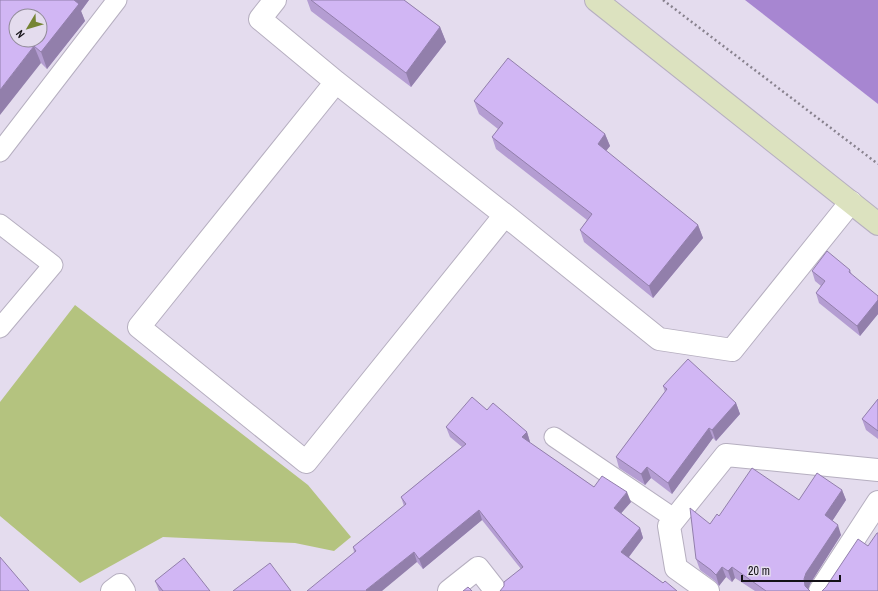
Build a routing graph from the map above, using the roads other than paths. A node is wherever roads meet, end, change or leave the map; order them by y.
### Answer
1 (117, 0) edge
2 (275, 0) edge
3 (596, 0) edge
4 (336, 82) junction
5 (0, 152) edge
6 (851, 202) junction
7 (505, 215) junction
8 (0, 224) edge
9 (878, 224) edge
10 (0, 328) edge
11 (554, 437) dead end
12 (878, 470) edge
13 (878, 502) edge
14 (675, 518) junction
15 (112, 591) edge
16 (124, 591) edge
17 (449, 591) edge
18 (496, 591) edge
19 (708, 591) edge
20 (820, 591) edge

1 - 5 lane
2 - 4 street
3 - 6 street
4 - 7 street
4 - 7 street
6 - 7 street
6 - 9 street
8 - 10 lane
11 - 14 lane
12 - 14 street
13 - 20 street
14 - 19 street
15 - 16 street
17 - 18 street

